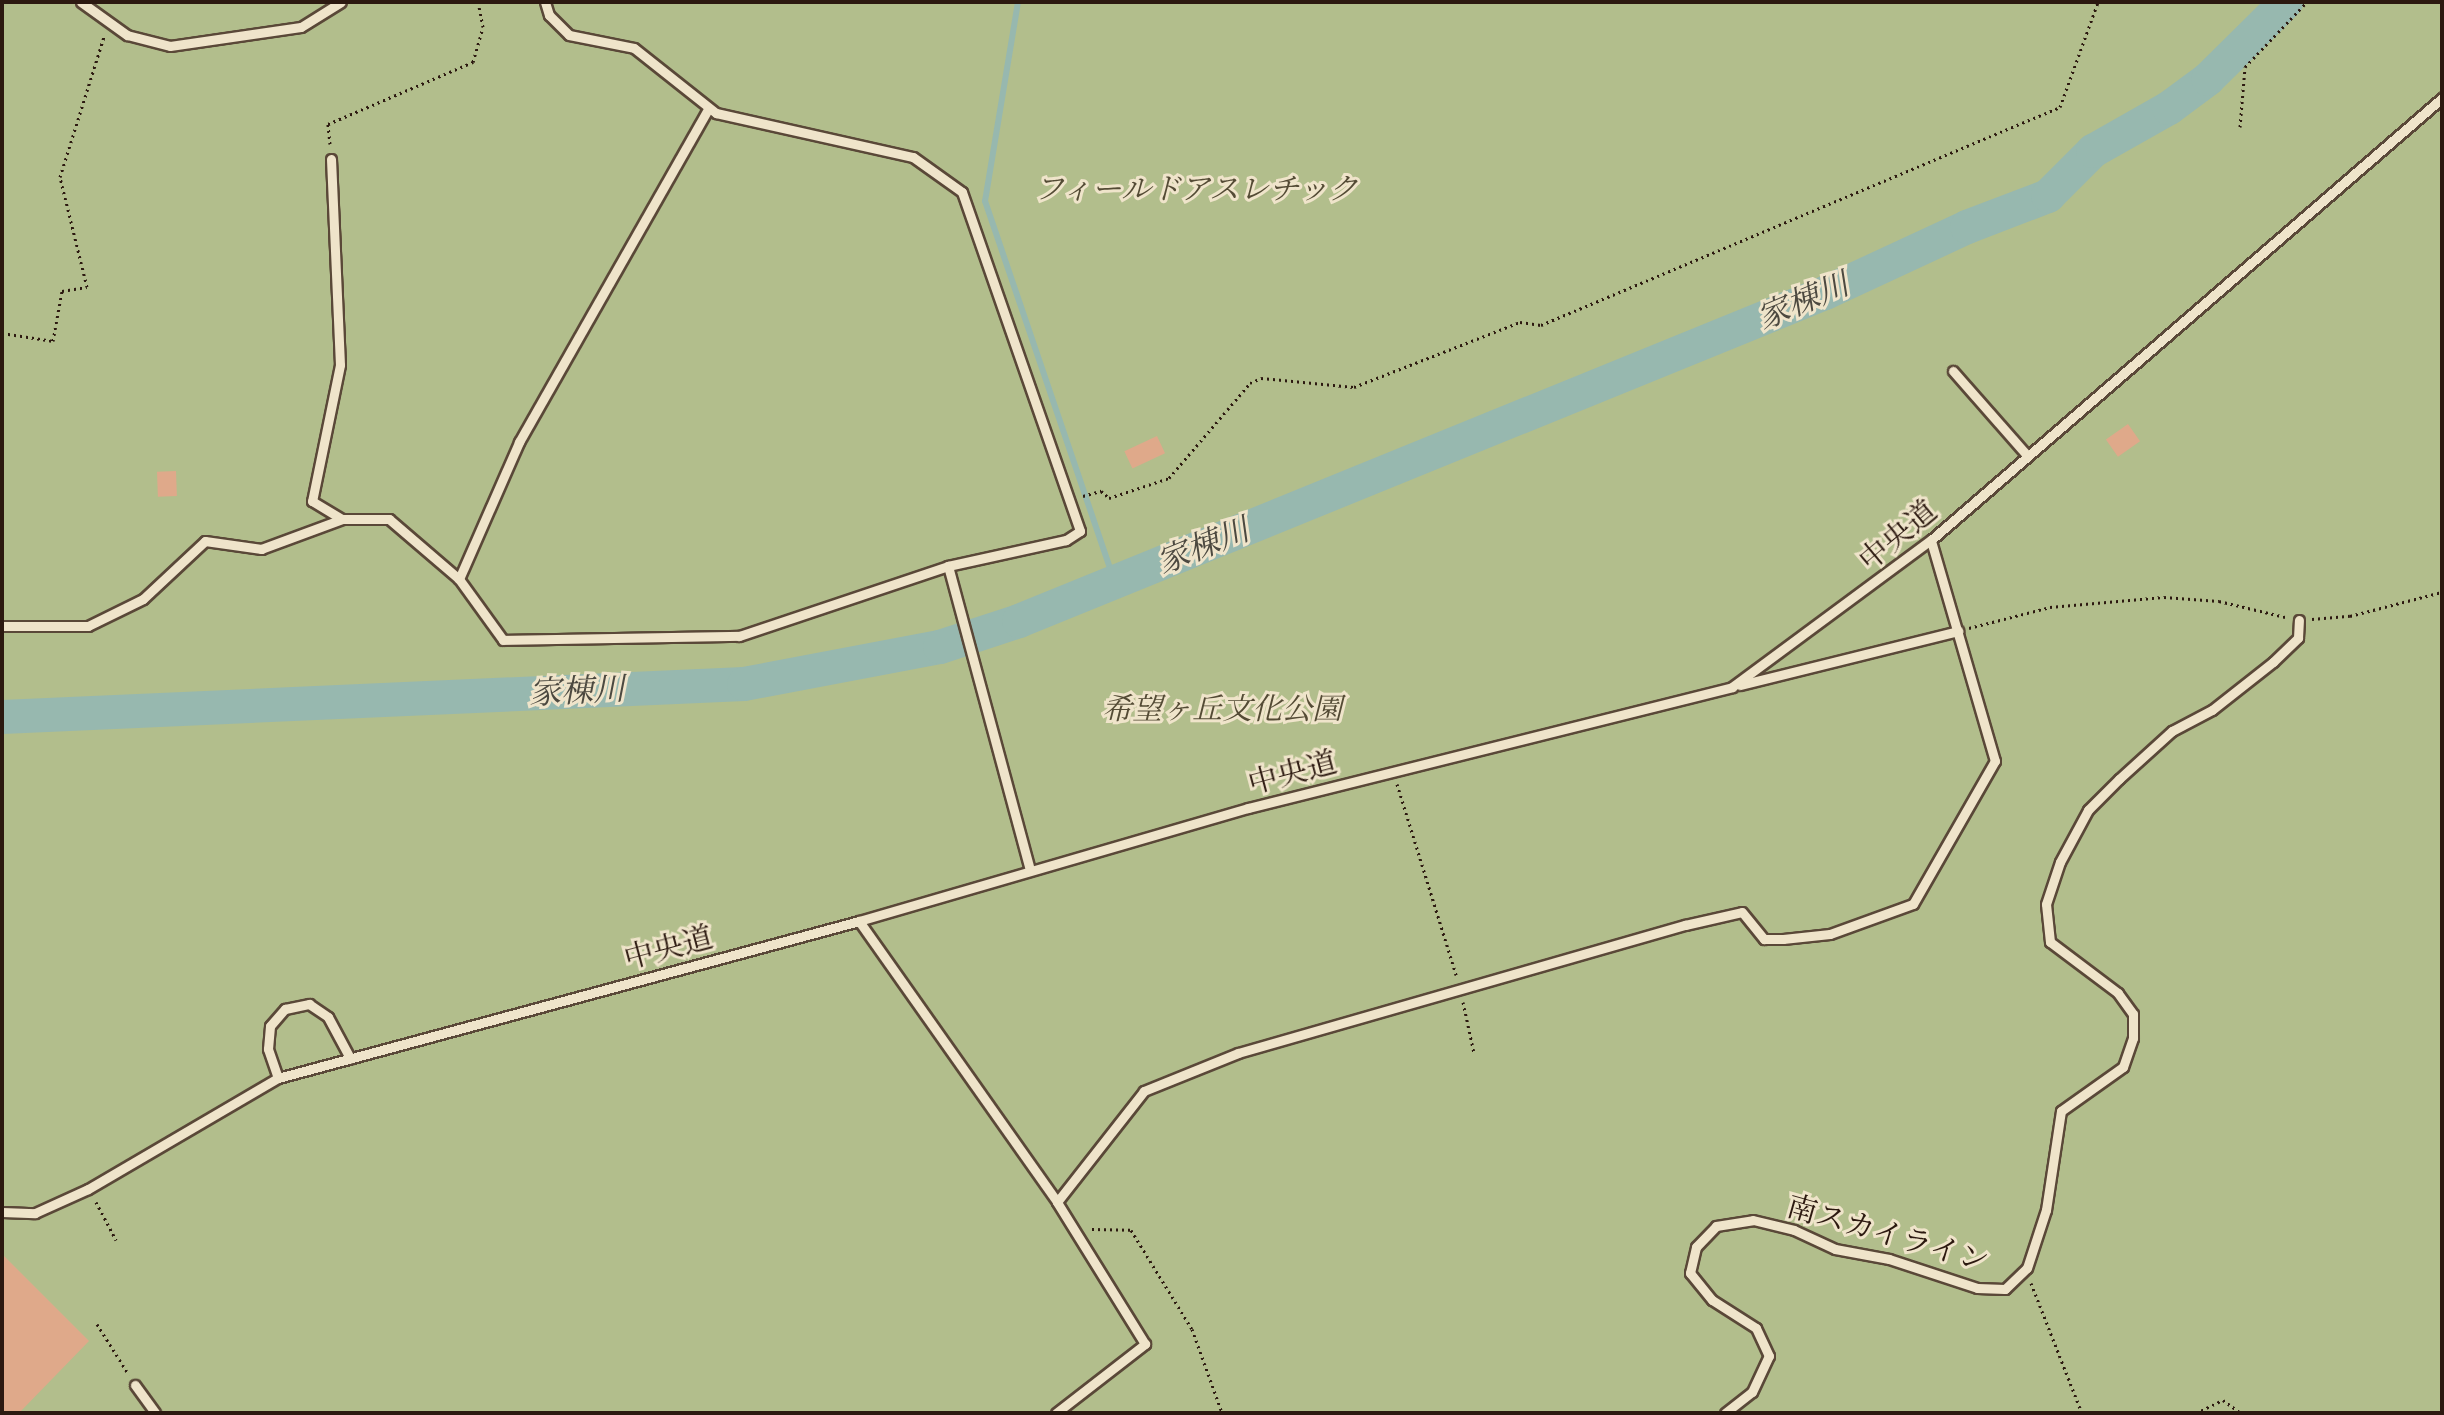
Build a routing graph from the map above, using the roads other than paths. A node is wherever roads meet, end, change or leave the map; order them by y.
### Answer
1 (81, 2) edge
2 (341, 2) edge
3 (545, 2) edge
4 (2442, 98) edge
5 (708, 109) junction
6 (331, 159) road end
7 (1953, 371) dead end
8 (2026, 454) junction
9 (342, 519) junction
10 (1931, 540) junction
11 (948, 566) junction
12 (459, 579) junction
13 (2299, 620) road end
14 (2, 626) edge
15 (1958, 631) junction
16 (1732, 687) junction
17 (1030, 870) junction
18 (859, 921) junction
19 (350, 1058) junction
20 (278, 1078) junction
21 (1057, 1202) junction
22 (2, 1212) edge
23 (135, 1385) road end
24 (155, 1413) edge
25 (1056, 1413) edge
26 (1725, 1413) edge

1 - 2 lane
3 - 5 lane
4 - 8 lane, 中央道
5 - 11 lane
5 - 12 lane
6 - 9 lane
7 - 8 lane
8 - 10 lane, 中央道
9 - 12 lane
9 - 14 lane
10 - 15 lane
10 - 16 lane, 中央道
11 - 12 lane
11 - 17 lane
13 - 26 lane, 南スカイライン
15 - 16 lane
15 - 21 lane
16 - 17 lane, 中央道
17 - 18 lane, 中央道
18 - 19 lane, 中央道
18 - 21 lane
19 - 20 lane, 中央道
19 - 20 lane
20 - 22 lane, 中央道
21 - 25 lane
23 - 24 lane

